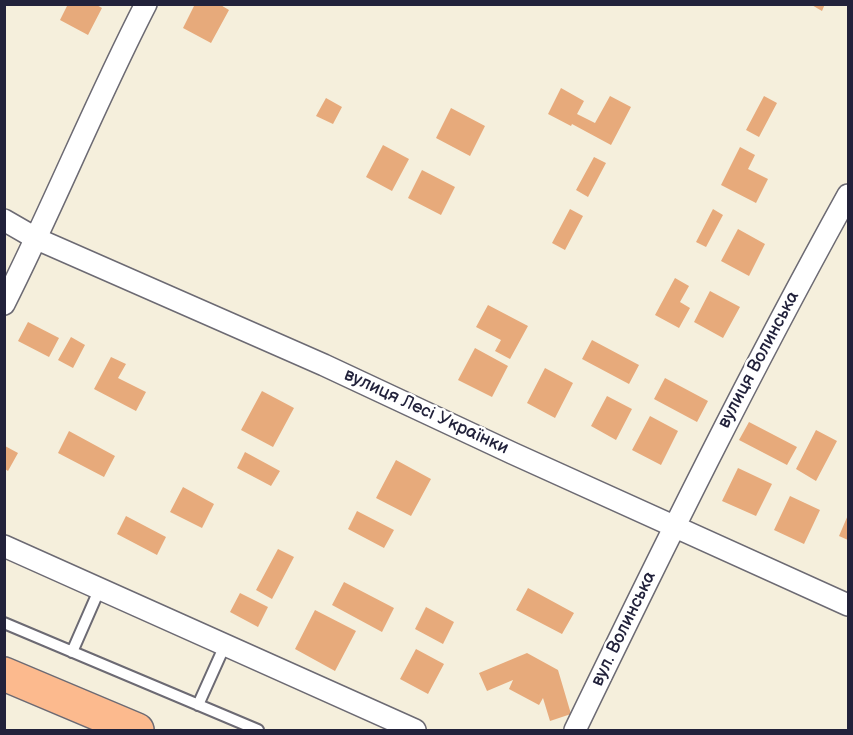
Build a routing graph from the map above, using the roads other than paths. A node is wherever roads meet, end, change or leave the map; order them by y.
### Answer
1 (146, 4) edge
2 (849, 195) edge
3 (4, 220) edge
4 (37, 239) junction
5 (4, 304) edge
6 (673, 526) junction
7 (4, 546) edge
8 (100, 588) junction
9 (849, 605) edge
10 (4, 623) edge
11 (225, 645) junction
12 (72, 652) junction
13 (4, 674) edge
14 (198, 705) junction
15 (137, 730) edge
16 (258, 730) edge
17 (415, 730) edge
18 (575, 730) edge

1 - 4 street
2 - 6 street, вулиця Волинська
3 - 4 street, вулиця Лесі Українки
4 - 5 street
4 - 6 street, вулиця Лесі Українки
6 - 9 street, вулиця Лесі Українки
6 - 18 street, вул. Волинська
7 - 8 street
8 - 11 street
8 - 12 lane
10 - 12 lane
11 - 14 lane
11 - 17 street
12 - 14 lane
13 - 15 highway
14 - 16 lane

